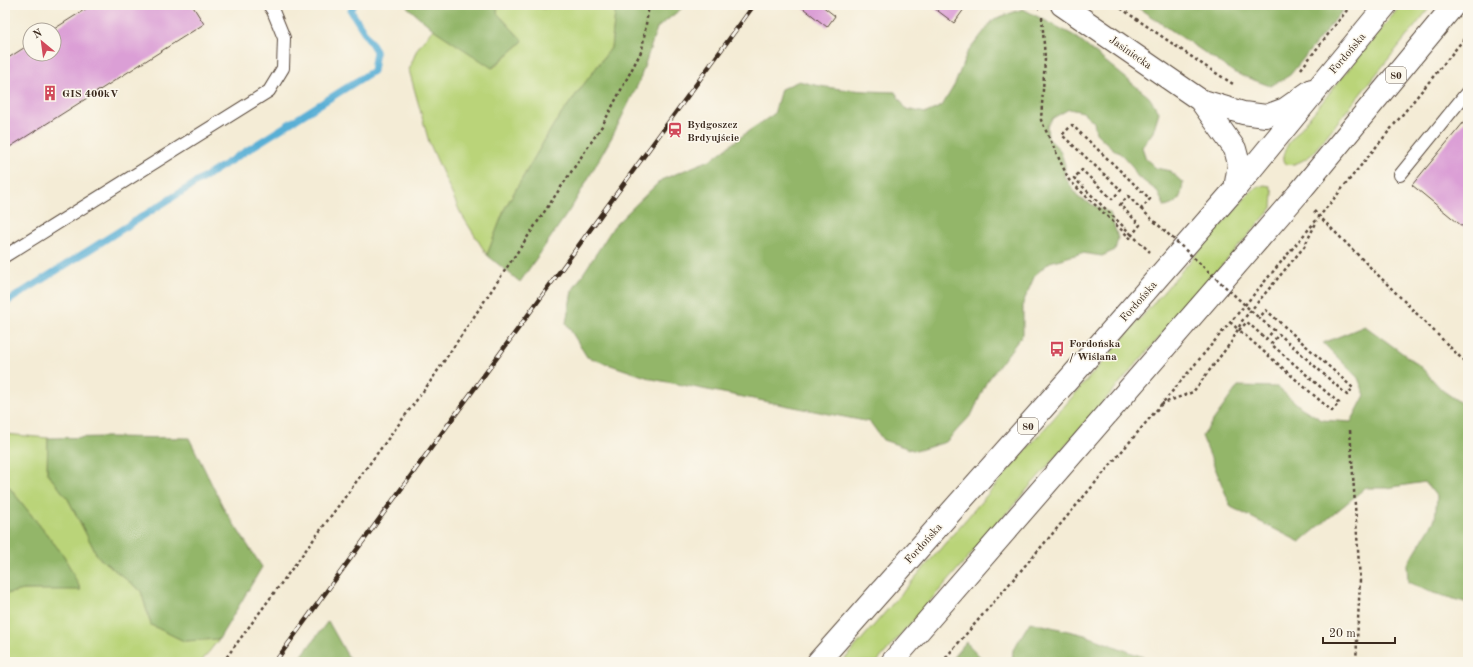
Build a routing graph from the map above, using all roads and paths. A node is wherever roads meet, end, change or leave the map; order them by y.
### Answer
1 (269, 5) edge
2 (649, 5) edge
3 (1062, 5) edge
4 (1116, 5) edge
5 (1351, 5) edge
6 (1386, 5) edge
7 (1454, 5) edge
8 (1041, 10) dead end
9 (1468, 34) edge
10 (1299, 71) dead end
11 (1329, 75) junction
12 (1236, 86) dead end
13 (1468, 91) edge
14 (1200, 100) junction
15 (1400, 175) dead end
16 (1235, 189) junction
17 (1297, 195) junction
18 (1141, 209) junction
19 (1319, 217) junction
20 (1132, 235) junction
21 (1152, 254) dead end
22 (5, 256) edge
23 (1260, 318) junction
24 (1230, 322) junction
25 (1239, 330) junction
26 (1468, 364) edge
27 (1160, 405) junction
28 (1350, 430) dead end
29 (223, 662) edge
30 (818, 662) edge
31 (892, 662) edge
32 (942, 662) edge
33 (1356, 662) edge

1 - 22 lane
2 - 29 path
3 - 14 main road, Jasiniecka
4 - 12 path
5 - 10 path
6 - 11 main road, Fordońska / 80
7 - 17 main road, 80
8 - 20 path
9 - 19 path
11 - 14 main road, Jasiniecka
11 - 16 main road, Fordońska / 80
13 - 15 lane
14 - 16 main road, Jasiniecka
16 - 30 main road, Fordońska / 80
17 - 19 path
17 - 31 main road, 80
18 - 20 path
18 - 20 path
18 - 23 path, bridge
19 - 24 path
19 - 26 path
19 - 27 path
20 - 21 path
23 - 25 path
23 - 25 path
24 - 25 path
24 - 27 path
27 - 32 path
28 - 33 path

